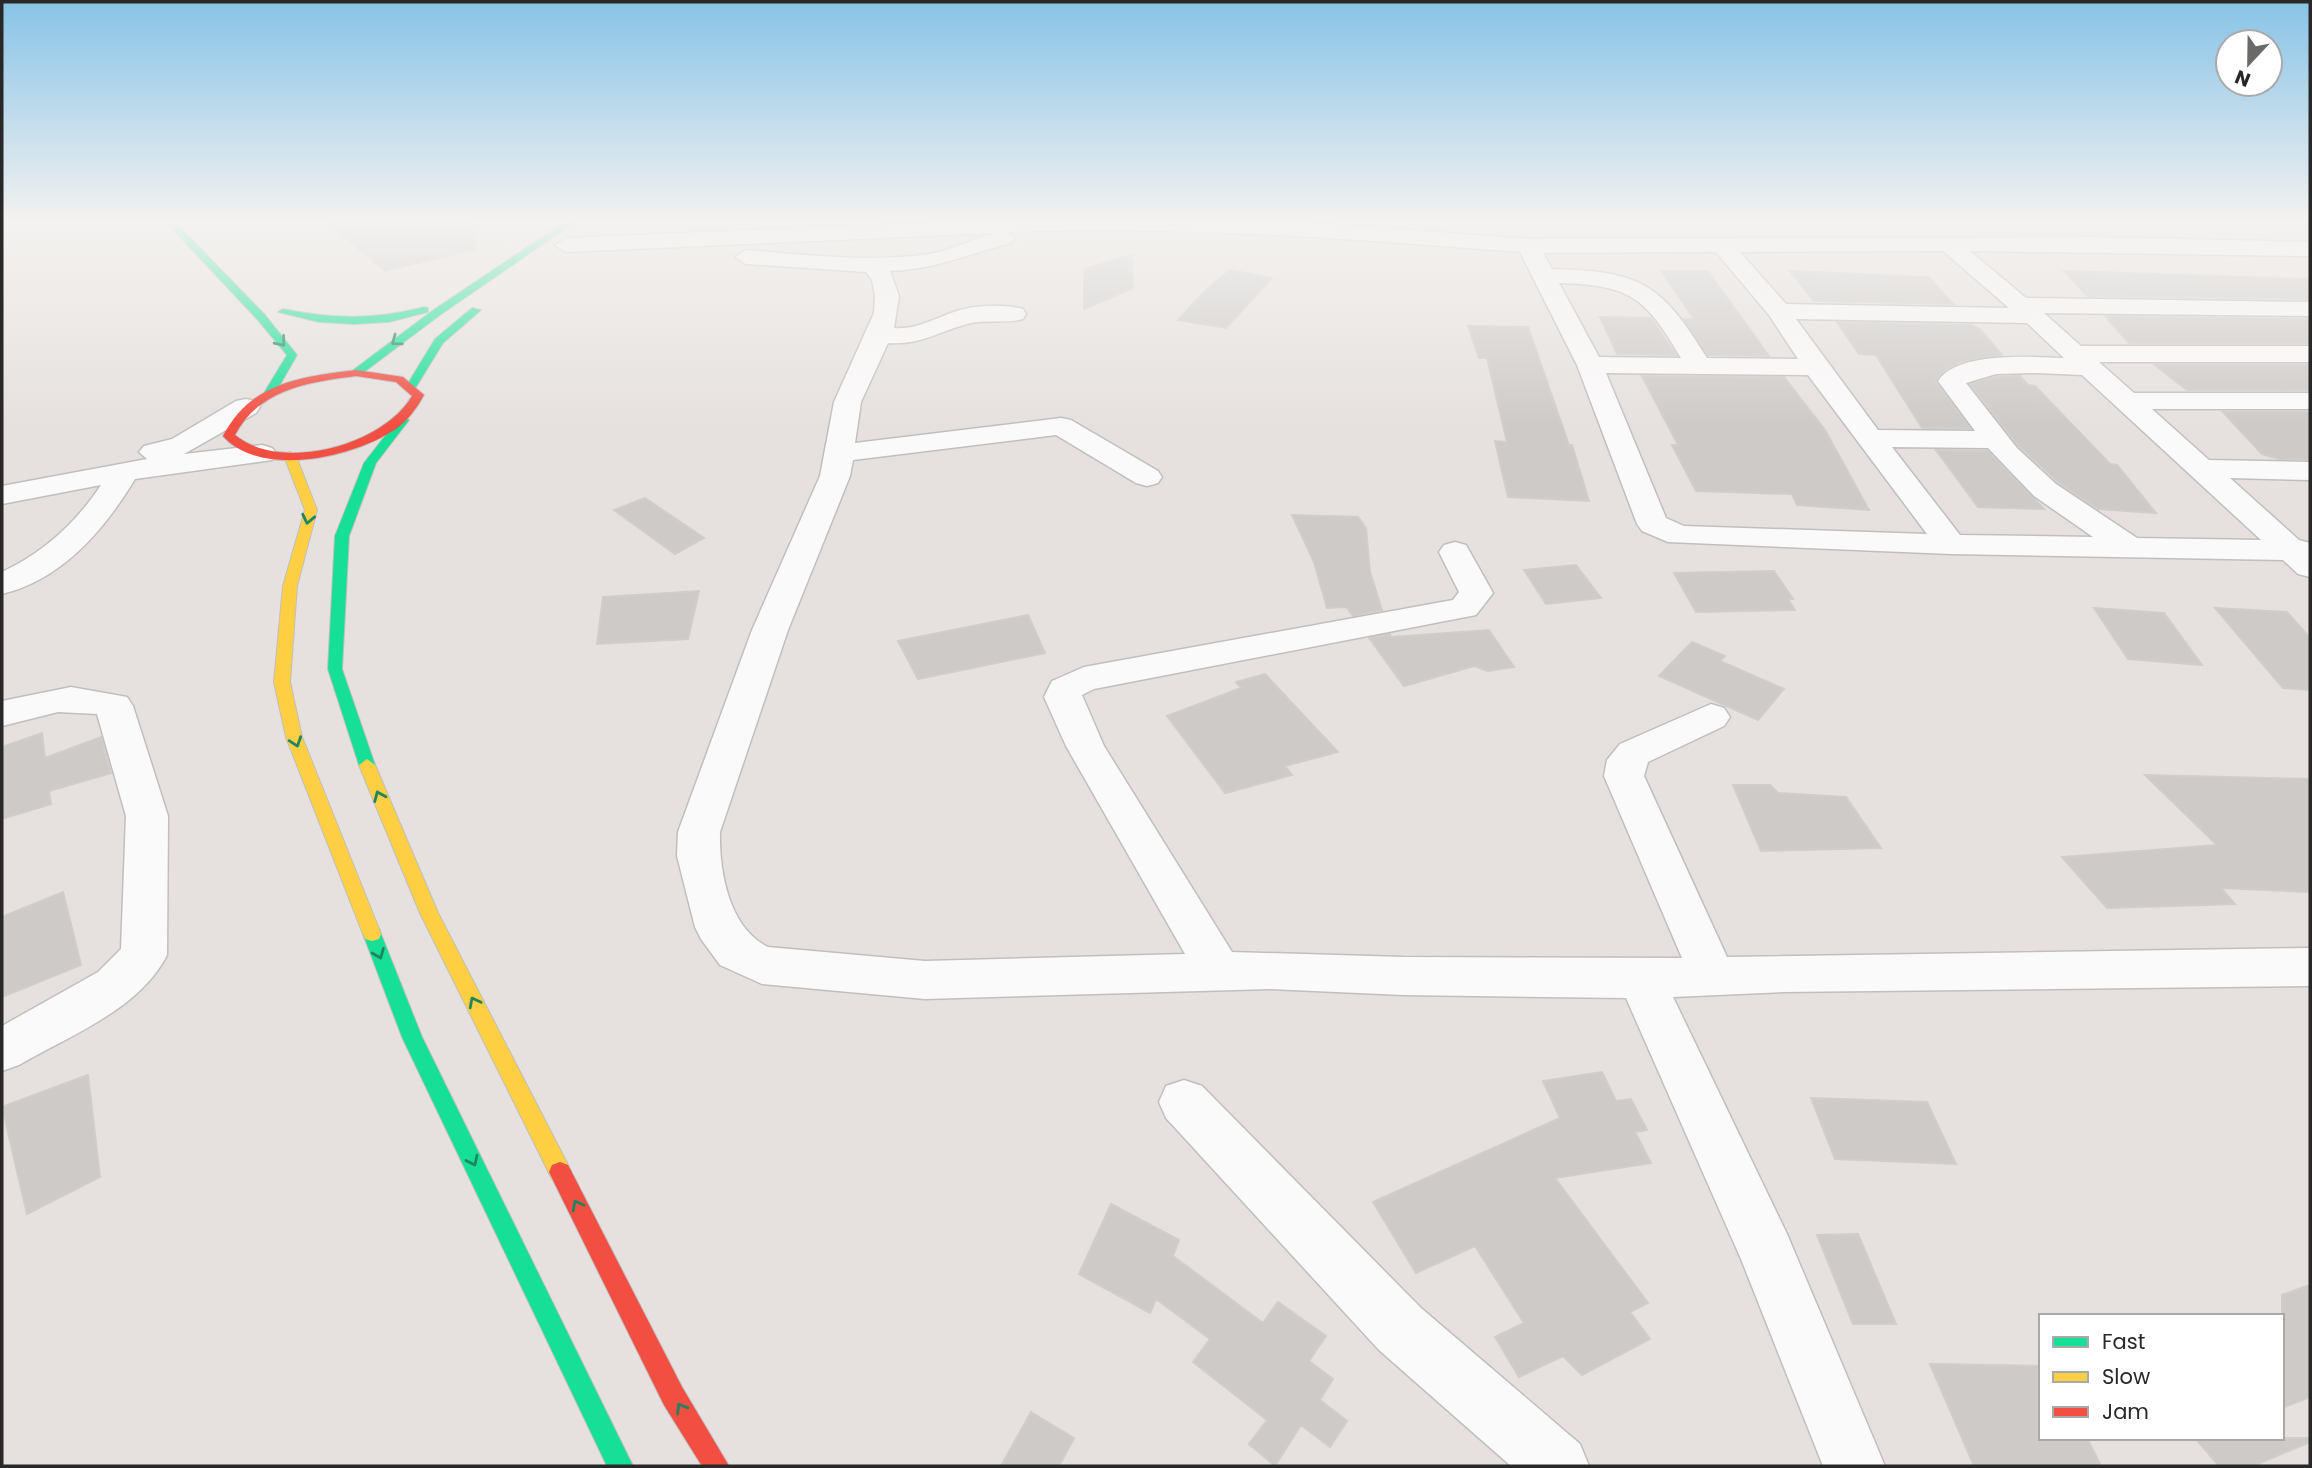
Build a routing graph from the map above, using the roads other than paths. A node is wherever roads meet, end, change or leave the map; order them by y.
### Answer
1 (234, 289) edge
2 (469, 289) edge
3 (885, 289) edge
4 (1551, 289) edge
5 (1632, 289) edge
6 (1760, 289) edge
7 (2000, 289) edge
8 (462, 293) junction
9 (485, 304) dead end
10 (2310, 309) edge
11 (1779, 311) junction
12 (2027, 311) junction
13 (1014, 314) dead end
14 (880, 335) junction
15 (302, 337) dead end
16 (2310, 354) edge
17 (2082, 360) junction
18 (1590, 365) junction
19 (1699, 366) junction
20 (1816, 367) junction
21 (356, 373) junction
22 (412, 385) junction
23 (258, 400) junction
24 (2127, 401) junction
25 (2310, 401) edge
26 (402, 420) junction
27 (1872, 438) junction
28 (1996, 440) junction
29 (842, 453) junction
30 (276, 455) junction
31 (2204, 469) junction
32 (2310, 471) edge
33 (124, 474) junction
34 (1147, 477) dead end
35 (2, 483) edge
36 (2, 495) edge
37 (1951, 544) junction
38 (2128, 546) junction
39 (1455, 552) dead end
40 (2304, 556) edge
41 (2, 584) edge
42 (2, 714) edge
43 (1712, 717) dead end
44 (2310, 967) edge
45 (1219, 972) junction
46 (1713, 976) junction
47 (1641, 979) junction
48 (2, 1050) edge
49 (1184, 1102) dead end
50 (620, 1466) edge
51 (716, 1466) edge
52 (1558, 1466) edge
53 (1854, 1466) edge

1 -> 23 street
2 - 8 street
3 - 14 street
4 - 18 street
5 - 19 street
6 - 11 street
7 - 12 street
8 - 15 street
8 -> 21 street
9 - 22 street
10 - 12 street
11 - 12 street
11 - 20 street
12 - 17 street
13 - 14 street
14 - 29 street
16 - 17 street
17 - 24 street
17 - 28 street
18 - 19 street
18 - 37 street
19 - 20 street
20 - 27 street
21 - 22 street
21 - 23 street
22 - 26 street
23 - 30 street
23 - 35 street
24 - 25 street
24 - 31 street
26 - 30 street
51 -> 26 street
27 - 28 street
27 - 37 street
28 - 38 street
29 - 34 street
29 - 45 street
30 - 33 street
30 -> 50 street
31 - 32 street
31 - 40 street
33 - 36 street
33 - 41 street
37 - 38 street
38 - 40 street
39 - 45 street
42 - 48 street
43 - 46 street
44 - 46 street
45 - 47 street
46 - 47 street
47 - 53 street
49 - 52 street

